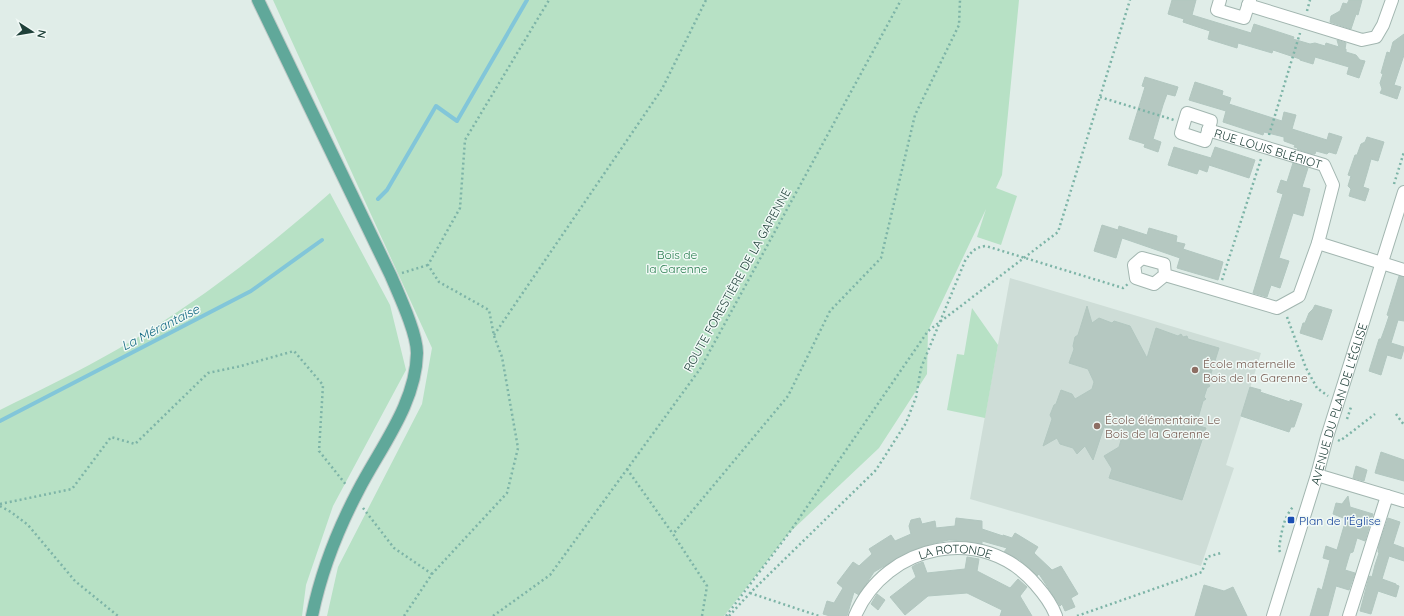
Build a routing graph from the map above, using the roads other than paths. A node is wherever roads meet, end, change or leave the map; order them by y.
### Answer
1 (258, 0) edge
2 (1220, 0) edge
3 (1392, 0) edge
4 (1249, 3) edge
5 (1184, 124) road end
6 (1404, 192) edge
7 (1318, 243) junction
8 (1381, 263) junction
9 (1404, 270) edge
10 (1165, 275) junction
11 (1317, 475) junction
12 (1387, 496) junction
13 (1404, 501) edge
14 (312, 616) edge
15 (855, 616) edge
16 (1056, 616) edge
17 (1273, 616) edge
18 (1349, 616) edge

1 - 14 main road
2 - 4 street
3 - 4 street
5 - 7 street, RUE LOUIS BLÉRIOT
6 - 8 street, AVENUE DU PLAN DE L'ÉGLISE
7 - 8 street
7 - 10 street, RUE LOUIS BLÉRIOT
8 - 9 street
8 - 11 street, AVENUE DU PLAN DE L'ÉGLISE
10 - 10 street
11 - 12 street
11 - 17 street, AVENUE DU PLAN DE L'ÉGLISE
12 - 13 street
12 - 18 street
15 - 16 street, LA ROTONDE

